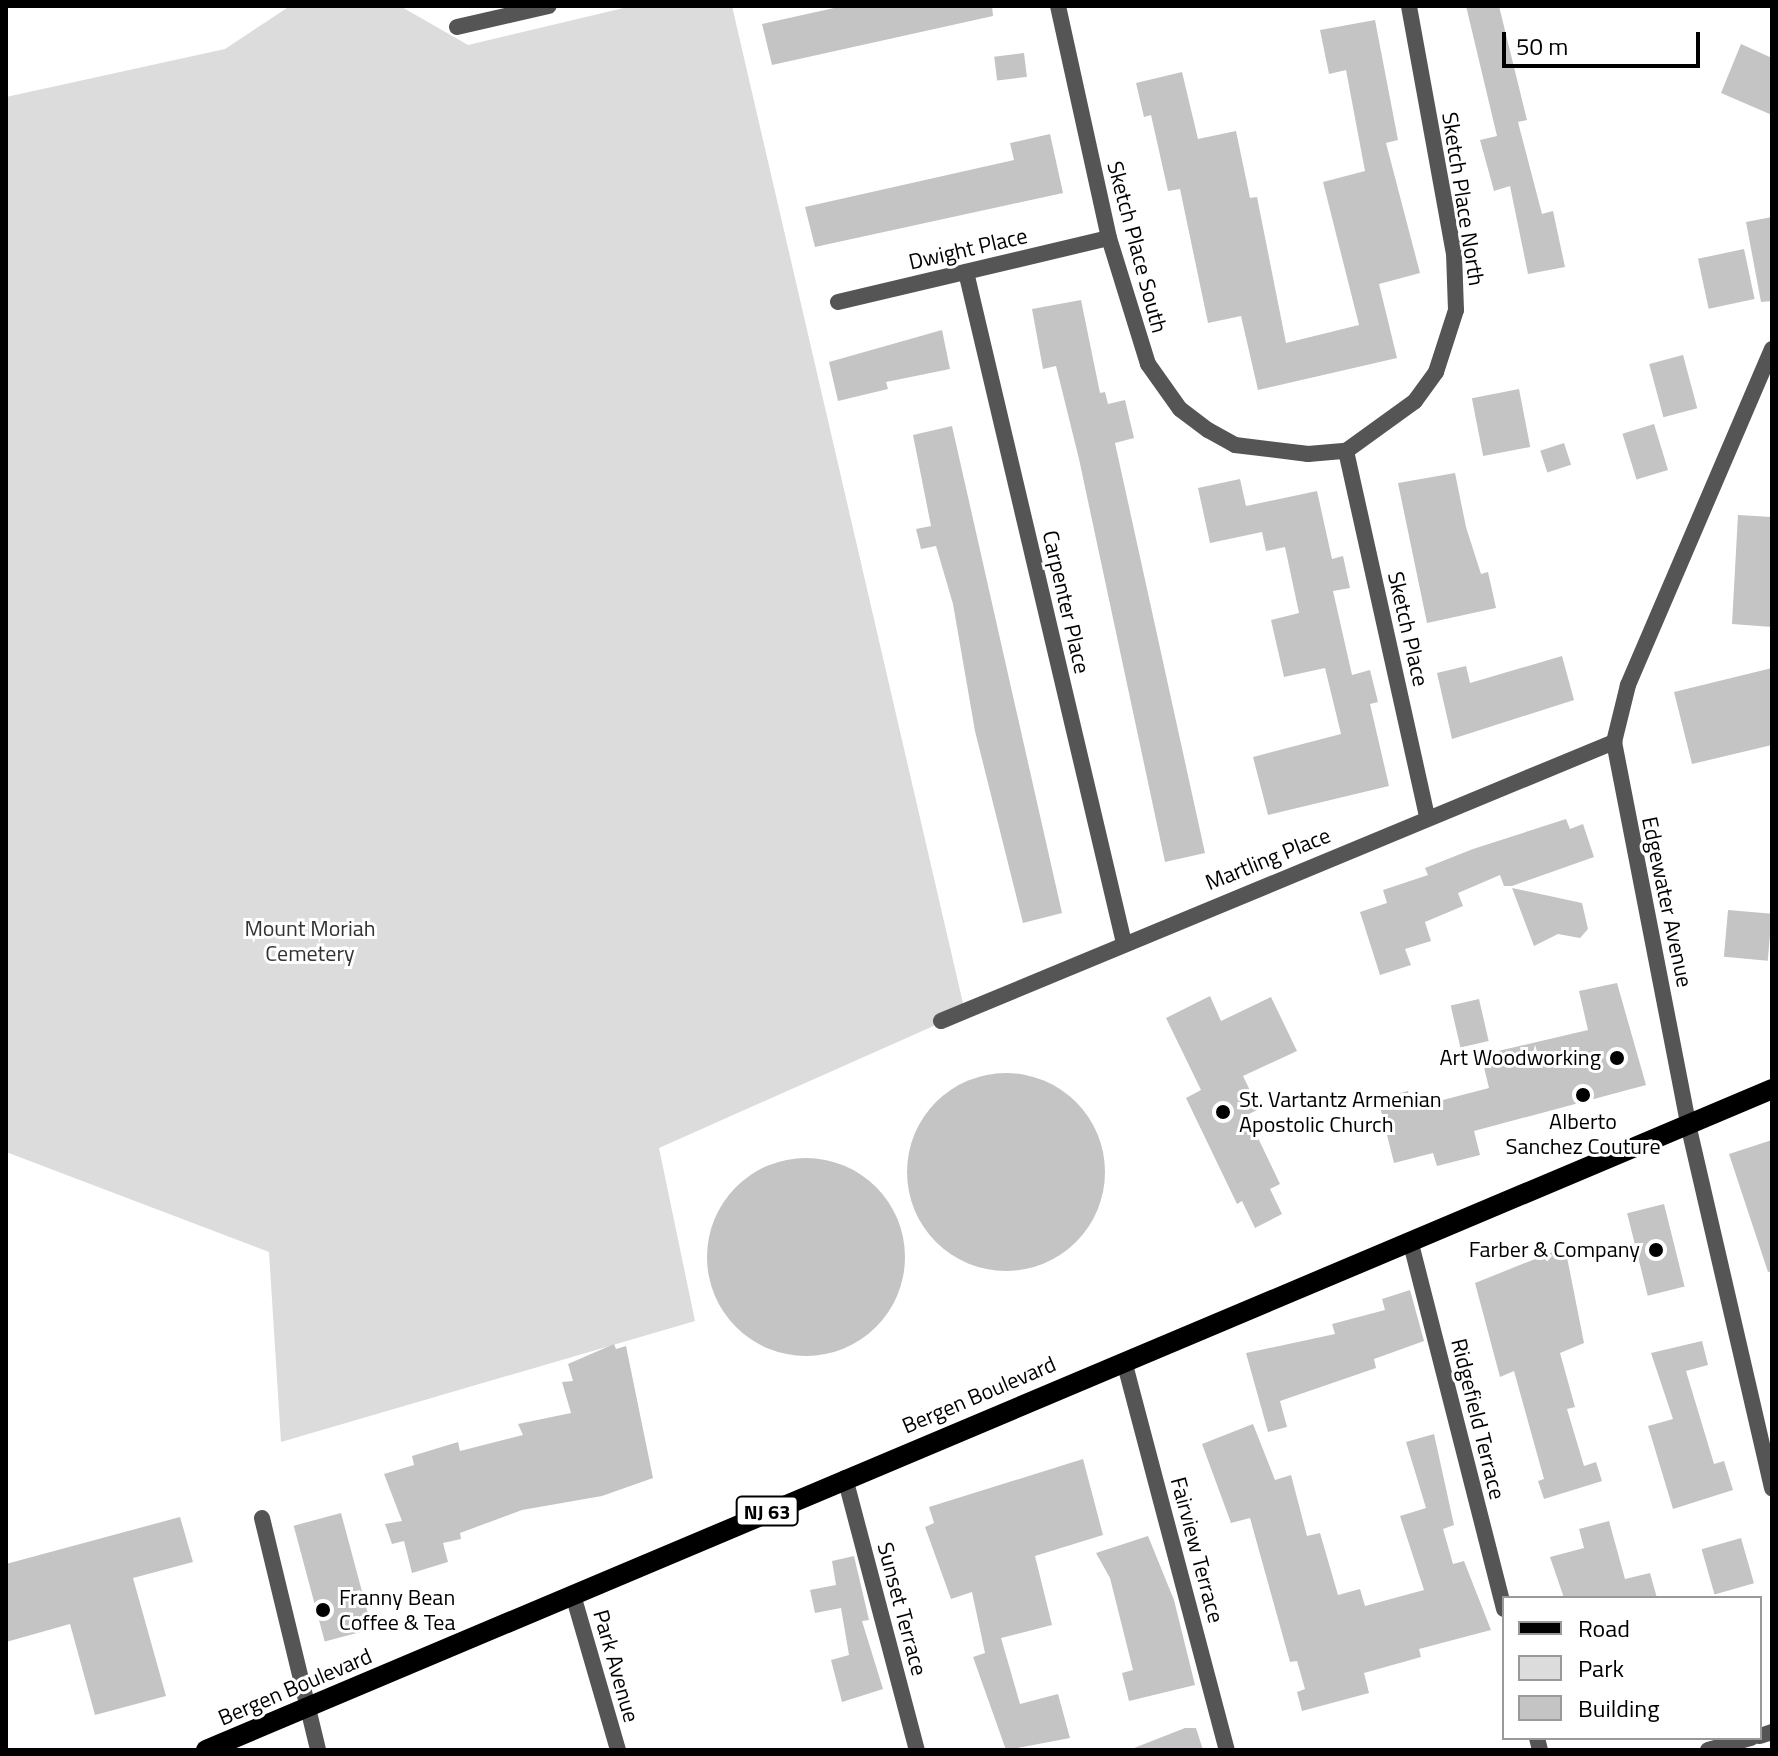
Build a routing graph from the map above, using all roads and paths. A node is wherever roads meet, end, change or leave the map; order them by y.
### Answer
1 (549, 6) edge
2 (1058, 6) edge
3 (1409, 6) edge
4 (457, 27) dead end
5 (1109, 238) junction
6 (966, 272) junction
7 (838, 302) dead end
8 (1772, 349) edge
9 (1346, 451) junction
10 (1614, 742) junction
11 (1427, 817) junction
12 (1124, 943) junction
13 (941, 1021) dead end
14 (1772, 1089) edge
15 (1688, 1124) junction
16 (1410, 1240) junction
17 (1124, 1361) junction
18 (1766, 1436) edge
19 (845, 1478) junction
20 (1772, 1487) edge
21 (262, 1518) dead end
22 (573, 1595) junction
23 (1502, 1601) edge
24 (305, 1705) junction
25 (1744, 1740) edge
26 (206, 1750) edge
27 (318, 1750) edge
28 (618, 1750) edge
29 (917, 1750) edge
30 (1227, 1750) edge
31 (1708, 1750) edge

1 - 4 street
2 - 5 street, Sketch Place South
3 - 9 street, Sketch Place North
5 - 6 street, Dwight Place
5 - 9 street, Sketch Place South
6 - 7 street, Dwight Place
6 - 12 street, Carpenter Place
8 - 10 street, Edgewater Avenue
9 - 11 street, Sketch Place
10 - 11 street, Martling Place
10 - 15 street, Edgewater Avenue
11 - 12 street, Martling Place
12 - 13 street, Martling Place
14 - 15 main road, Bergen Boulevard / NJ 63
15 - 16 main road, Bergen Boulevard / NJ 63
15 - 18 street, Edgewater Avenue
16 - 17 main road, Bergen Boulevard / NJ 63
16 - 23 street, Ridgefield Terrace
17 - 19 main road, Bergen Boulevard / NJ 63
17 - 30 street, Fairview Terrace
18 - 20 street, Edgewater Avenue
19 - 22 main road, Bergen Boulevard / NJ 63
19 - 29 street, Sunset Terrace
21 - 24 street
22 - 24 main road, Bergen Boulevard / NJ 63
22 - 28 street, Park Avenue
24 - 26 main road, Bergen Boulevard / NJ 63
24 - 27 street
25 - 31 street

